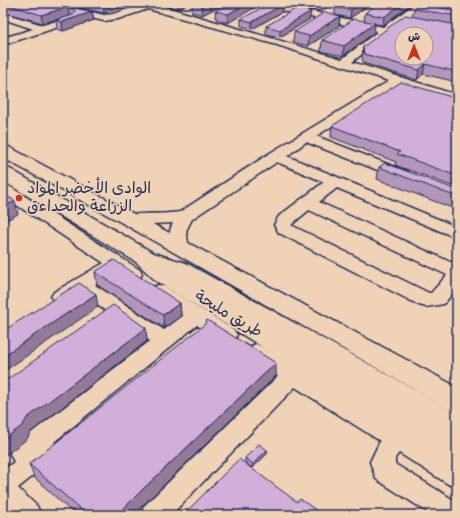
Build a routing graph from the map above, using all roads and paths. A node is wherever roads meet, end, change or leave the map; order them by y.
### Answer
1 (38, 3) edge
2 (308, 3) edge
3 (153, 5) edge
4 (268, 6) edge
5 (421, 7) edge
6 (191, 8) edge
7 (333, 10) dead end
8 (295, 11) junction
9 (180, 13) junction
10 (217, 13) edge
11 (364, 15) dead end
12 (3, 16) edge
13 (322, 17) junction
14 (281, 19) edge
15 (401, 19) junction
16 (70, 20) edge
17 (203, 20) junction
18 (242, 20) edge
19 (416, 22) edge
20 (310, 24) edge
21 (352, 24) junction
22 (267, 27) edge
23 (44, 28) junction
24 (229, 28) junction
25 (386, 31) junction
26 (340, 32) edge
27 (253, 35) junction
28 (293, 36) edge
29 (3, 42) edge
30 (282, 43) junction
31 (322, 44) edge
32 (310, 52) junction
33 (343, 63) junction
34 (398, 81) junction
35 (410, 93) edge
36 (457, 99) edge
37 (457, 108) edge
38 (305, 137) junction
39 (3, 151) edge
40 (275, 156) junction
41 (3, 173) edge
42 (415, 179) edge
43 (335, 182) junction
44 (10, 193) edge
45 (307, 203) junction
46 (185, 216) junction
47 (131, 220) junction
48 (457, 232) edge
49 (180, 248) junction
50 (144, 258) junction
51 (117, 263) junction
52 (457, 274) edge
53 (81, 285) junction
54 (48, 305) edge
55 (115, 308) junction
56 (96, 320) edge
57 (165, 341) junction
58 (293, 375) junction
59 (457, 400) edge
60 (457, 427) edge
61 (396, 438) junction
62 (457, 452) edge
63 (3, 469) edge
64 (457, 476) edge
65 (3, 485) edge
66 (3, 491) edge
67 (28, 515) edge
68 (152, 515) edge
69 (455, 515) edge

1 - 3 street
2 - 8 street
3 - 9 street
4 - 8 street
5 - 15 street
6 - 9 street
7 - 13 street
8 - 13 street
8 - 14 street
9 - 17 street
10 - 17 street
11 - 21 street
12 - 23 street
13 - 20 street
13 - 21 street
15 - 19 street
15 - 25 street
16 - 23 street
17 - 24 street
18 - 24 street
21 - 25 street
21 - 26 street
22 - 27 street
23 - 29 street
24 - 27 street
25 - 33 street
27 - 30 street
28 - 30 street
30 - 32 street
31 - 32 street
32 - 33 street
33 - 34 street
34 - 36 street
34 - 38 street
35 - 37 street
38 - 40 street
38 - 42 street
39 - 47 main road
40 - 43 street
40 - 46 street
41 - 50 main road, طريق مليحة
43 - 45 street
43 - 48 street
44 - 51 street
45 - 52 street
45 - 52 street
46 - 47 street
46 - 49 street
47 - 49 main road
49 - 59 main road
50 - 60 main road
50 - 62 main road, طريق مليحة
51 - 53 street
51 - 58 street
53 - 54 street
53 - 55 street
55 - 56 street
55 - 57 street
57 - 63 street
57 - 65 street
58 - 61 street
58 - 68 street
61 - 64 street
61 - 69 street
66 - 67 street

